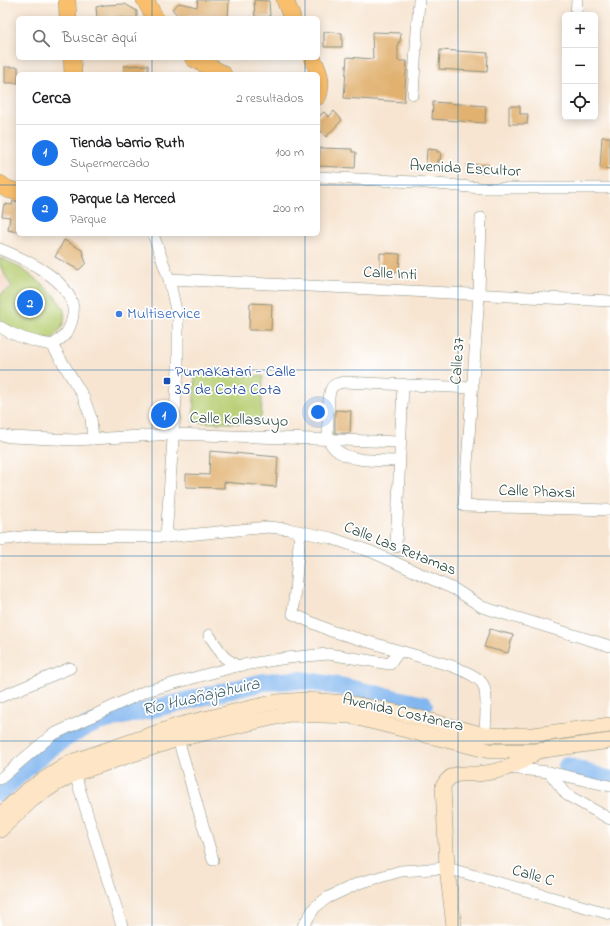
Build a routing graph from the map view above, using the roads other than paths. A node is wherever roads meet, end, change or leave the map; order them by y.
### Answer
1 (67, 0) edge
2 (146, 0) edge
3 (284, 0) edge
4 (419, 0) edge
5 (577, 0) edge
6 (576, 12) edge
7 (68, 16) edge
8 (154, 16) edge
9 (291, 16) edge
10 (72, 60) edge
11 (197, 60) edge
12 (313, 60) edge
13 (73, 72) edge
14 (219, 72) edge
15 (318, 72) edge
16 (320, 76) edge
17 (320, 92) edge
18 (413, 94) dead end
19 (320, 177) edge
20 (0, 184) edge
21 (610, 188) edge
22 (16, 192) edge
23 (481, 218) dead end
24 (154, 236) edge
25 (0, 249) edge
26 (169, 279) junction
27 (479, 295) junction
28 (610, 301) edge
29 (0, 326) edge
30 (52, 345) junction
31 (403, 384) junction
32 (472, 388) junction
33 (173, 434) junction
34 (0, 435) edge
35 (93, 439) junction
36 (329, 439) junction
37 (399, 442) junction
38 (399, 461) junction
39 (464, 506) joint
40 (610, 510) edge
41 (300, 532) junction
42 (166, 537) junction
43 (0, 540) edge
44 (396, 547) dead end
45 (209, 635) dead end
46 (610, 646) edge
47 (399, 651) junction
48 (237, 666) junction
49 (70, 668) dead end
50 (0, 697) edge
51 (610, 725) edge
52 (485, 735) junction
53 (178, 739) junction
54 (610, 741) edge
55 (490, 751) junction
56 (537, 751) junction
57 (73, 768) junction
58 (509, 768) junction
59 (549, 772) junction
60 (479, 774) junction
61 (0, 779) edge
62 (610, 786) edge
63 (0, 815) edge
64 (610, 820) edge
65 (0, 830) edge
66 (213, 860) dead end
67 (447, 868) junction
68 (610, 914) edge
69 (122, 926) edge
70 (303, 926) edge
71 (454, 926) edge

1 - 7 main road
2 - 8 main road
3 - 9 main road
4 - 18 street
5 - 6 street
10 - 13 main road
11 - 14 main road
12 - 15 main road
16 - 17 main road
19 - 21 street, Avenida Escultor
20 - 22 main road
23 - 27 street, Calle 37
24 - 26 street
25 - 30 street
26 - 27 street, Calle Inti
26 - 33 street
27 - 28 street, Calle Inti
27 - 32 street, Calle 37
29 - 30 street
30 - 35 street
31 - 32 street
31 - 36 street
31 - 37 street
32 - 39 street, Calle 37
33 - 35 street, Calle Kollasuyo
33 - 36 street, Calle Kollasuyo
33 - 42 street
34 - 35 street, Calle Kollasuyo
36 - 37 street, Calle Kollasuyo
36 - 38 street
37 - 38 street
38 - 44 street
39 - 40 street, Calle Phaxsi
41 - 42 street, Calle Las Retamas
41 - 46 street, Calle Las Retamas
41 - 47 street
42 - 43 street, Calle Las Retamas
45 - 48 street
47 - 48 street
47 - 52 street
48 - 61 street
49 - 50 street
51 - 52 main road, Avenida Costanera
52 - 55 main road, Avenida Costanera
52 - 57 main road, Avenida Costanera
53 - 55 main road, Avenida Costanera
53 - 57 main road, Avenida Costanera
53 - 66 street
54 - 56 main road, Avenida Costanera
55 - 56 main road, Avenida Costanera
55 - 60 main road
56 - 58 main road, Avenida Costanera
57 - 63 main road, Avenida Costanera
57 - 65 main road, Avenida Costanera
57 - 69 street
58 - 59 street
58 - 60 main road, Avenida Costanera
59 - 62 street
59 - 64 street
60 - 67 main road, Avenida Costanera
67 - 68 street, Calle C
67 - 70 street, Calle C
67 - 71 main road, Avenida Costanera

